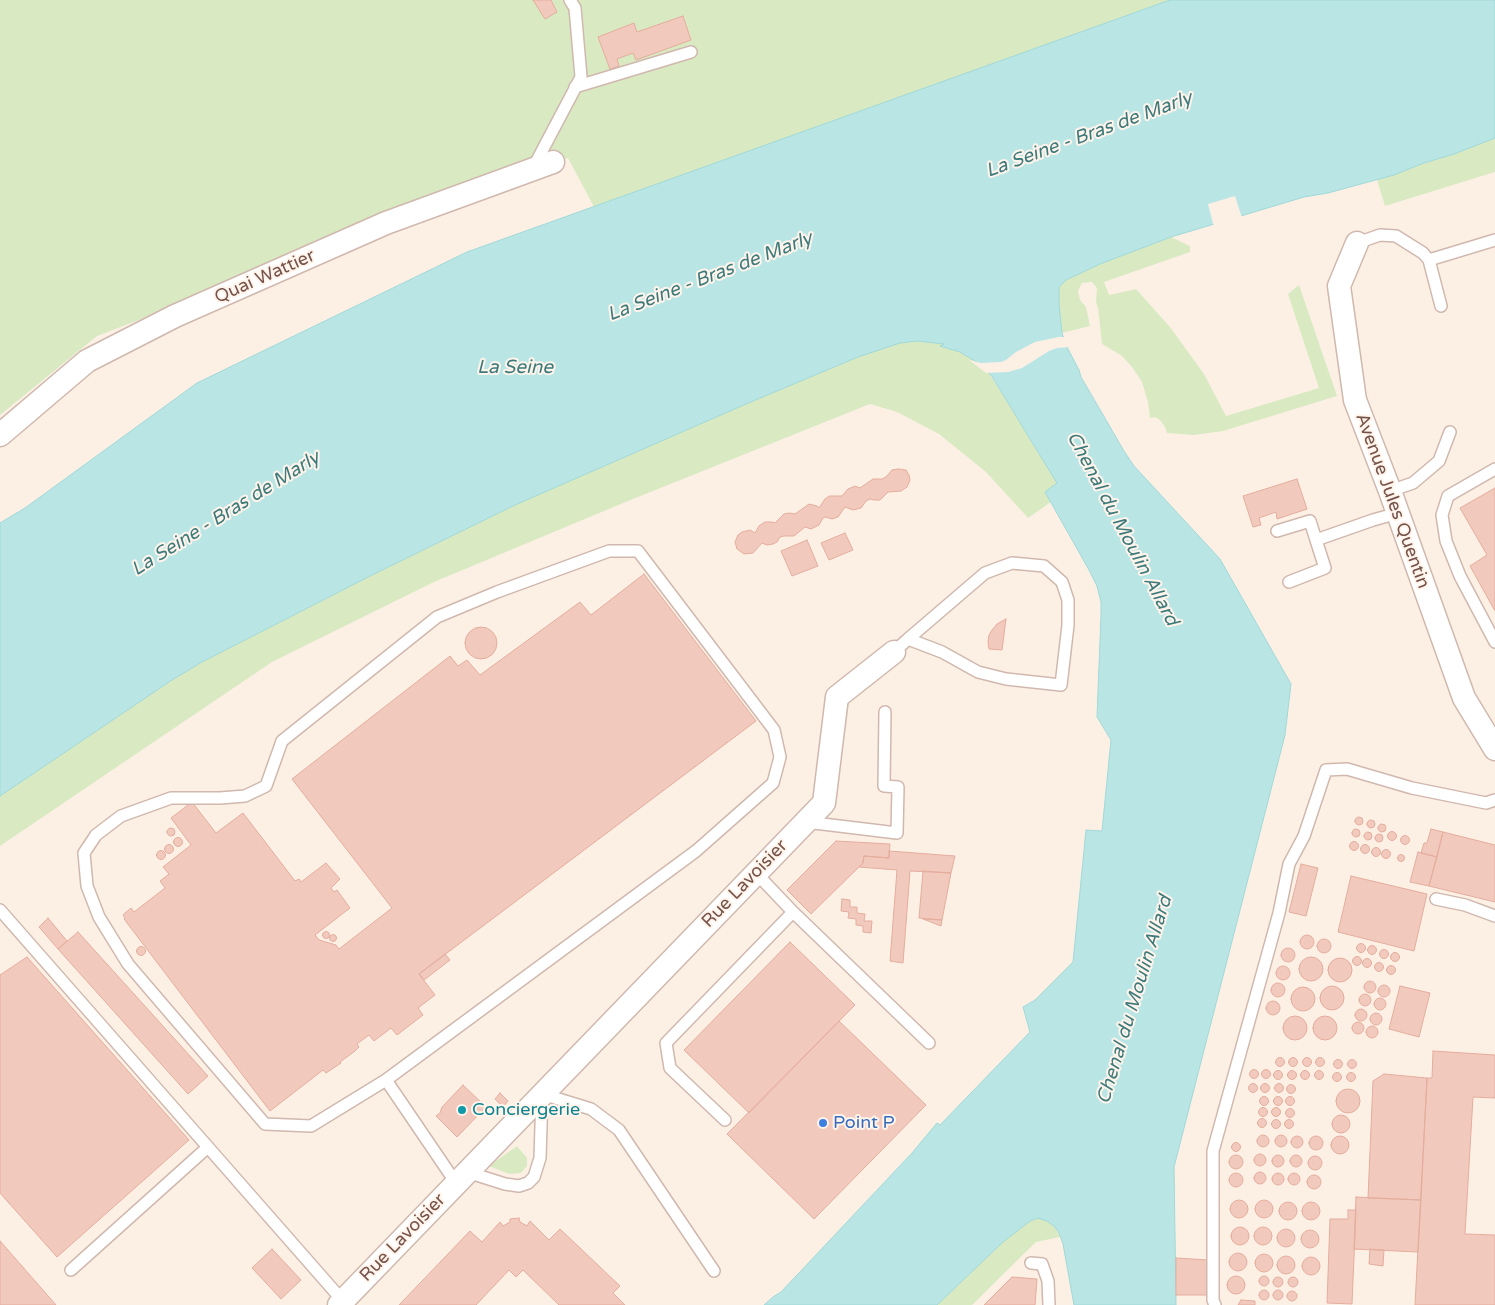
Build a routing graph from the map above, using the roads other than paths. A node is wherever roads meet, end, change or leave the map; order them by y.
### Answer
1 (570, 0) edge
2 (691, 52) dead end
3 (575, 88) junction
4 (553, 162) dead end
5 (532, 170) junction
6 (1495, 240) edge
7 (1357, 243) joint
8 (1429, 260) junction
9 (1442, 306) dead end
10 (1450, 432) dead end
11 (0, 435) edge
12 (1495, 469) edge
13 (1390, 492) junction
14 (1398, 513) junction
15 (1277, 531) dead end
16 (1316, 540) junction
17 (1288, 582) dead end
18 (1495, 642) edge
19 (901, 645) junction
20 (885, 712) dead end
21 (1495, 749) edge
22 (1495, 800) edge
23 (806, 822) junction
24 (756, 873) junction
25 (1436, 899) dead end
26 (0, 910) edge
27 (793, 912) junction
28 (1495, 916) edge
29 (929, 1043) dead end
30 (386, 1080) junction
31 (542, 1094) junction
32 (725, 1120) dead end
33 (208, 1147) junction
34 (461, 1178) junction
35 (1031, 1263) dead end
36 (71, 1270) dead end
37 (714, 1271) dead end
38 (341, 1303) edge
39 (1049, 1305) edge
40 (1215, 1305) edge

1 - 3 lane
2 - 3 lane
3 - 5 lane
4 - 5 street, Quai Wattier
5 - 11 street, Quai Wattier
6 - 8 lane
7 - 8 lane
7 - 13 street, Avenue Jules Quentin
8 - 9 lane
10 - 13 lane
12 - 18 lane
13 - 14 street, Avenue Jules Quentin
14 - 16 lane
14 - 21 street, Avenue Jules Quentin
15 - 16 lane
16 - 17 lane
19 - 19 lane
19 - 23 street, Rue Lavoisier
20 - 23 lane
22 - 40 lane
23 - 24 street, Rue Lavoisier
24 - 27 lane
24 - 31 street, Rue Lavoisier
25 - 28 lane
26 - 33 lane
27 - 29 lane
27 - 32 lane
30 - 30 lane
30 - 34 lane
31 - 34 street, Rue Lavoisier
31 - 34 lane
31 - 37 lane
33 - 36 lane
33 - 38 lane
34 - 38 street, Rue Lavoisier
35 - 39 lane

